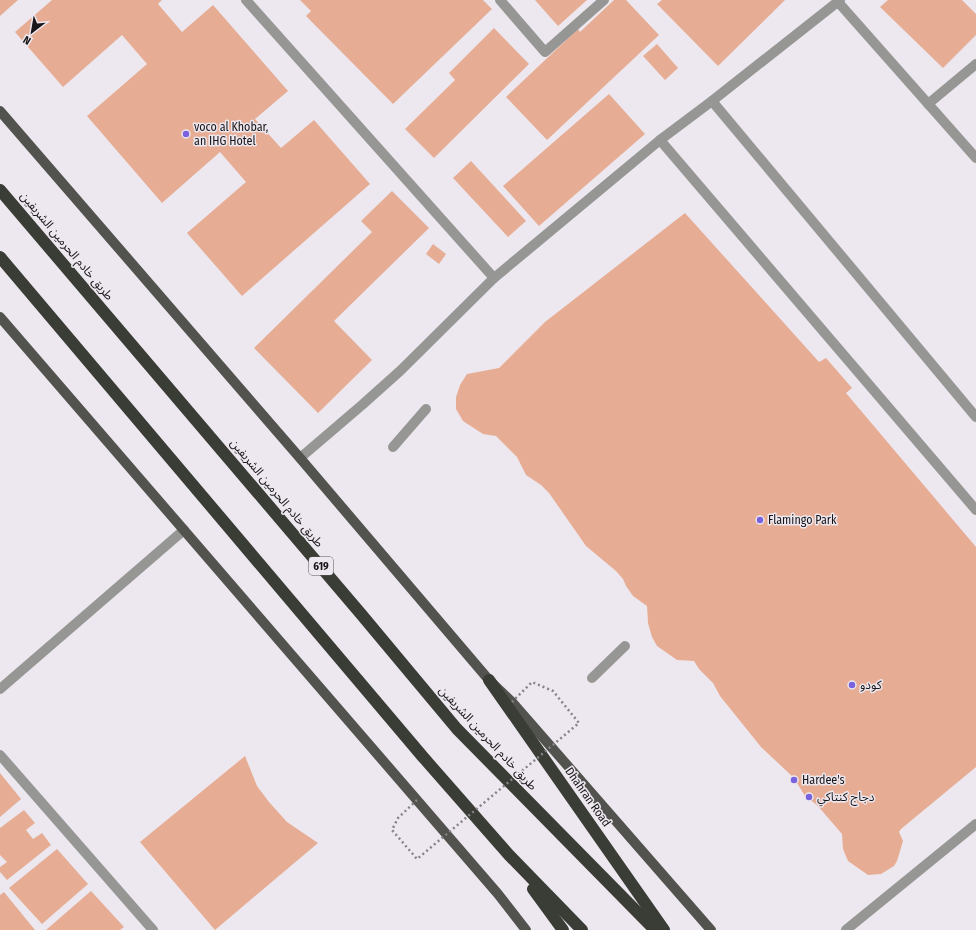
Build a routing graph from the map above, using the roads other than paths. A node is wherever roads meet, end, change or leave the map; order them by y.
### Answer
1 (246, 0) edge
2 (500, 0) edge
3 (604, 0) edge
4 (839, 1) edge
5 (976, 64) edge
6 (712, 101) junction
7 (928, 104) junction
8 (0, 111) edge
9 (660, 140) junction
10 (976, 158) edge
11 (0, 190) edge
12 (0, 257) edge
13 (494, 278) junction
14 (0, 317) edge
15 (426, 409) dead end
16 (976, 417) edge
17 (393, 446) dead end
18 (300, 458) junction
19 (976, 510) edge
20 (184, 530) junction
21 (624, 646) dead end
22 (592, 678) dead end
23 (489, 680) junction
24 (0, 689) edge
25 (0, 755) edge
26 (976, 824) edge
27 (508, 855) junction
28 (153, 930) edge
29 (526, 930) edge
30 (563, 930) edge
31 (570, 930) edge
32 (582, 930) edge
33 (654, 930) edge
34 (664, 930) edge
35 (711, 930) edge
36 (846, 930) edge

1 - 13 street
2 - 3 street
4 - 6 street
4 - 7 street
5 - 7 street
6 - 9 street
6 - 16 street
7 - 10 street
8 - 18 main road
9 - 13 street
9 - 19 street
11 - 33 highway, طريق خادم الحرمين الشريفين / 619
12 - 27 highway
13 - 18 street
14 - 20 main road
15 - 17 street
18 - 23 main road
20 - 24 street
20 - 29 main road
21 - 22 street
23 - 34 highway, Dhahran Road
23 - 35 main road
25 - 28 street
26 - 36 street
27 - 30 highway
27 - 31 highway
27 - 32 highway

